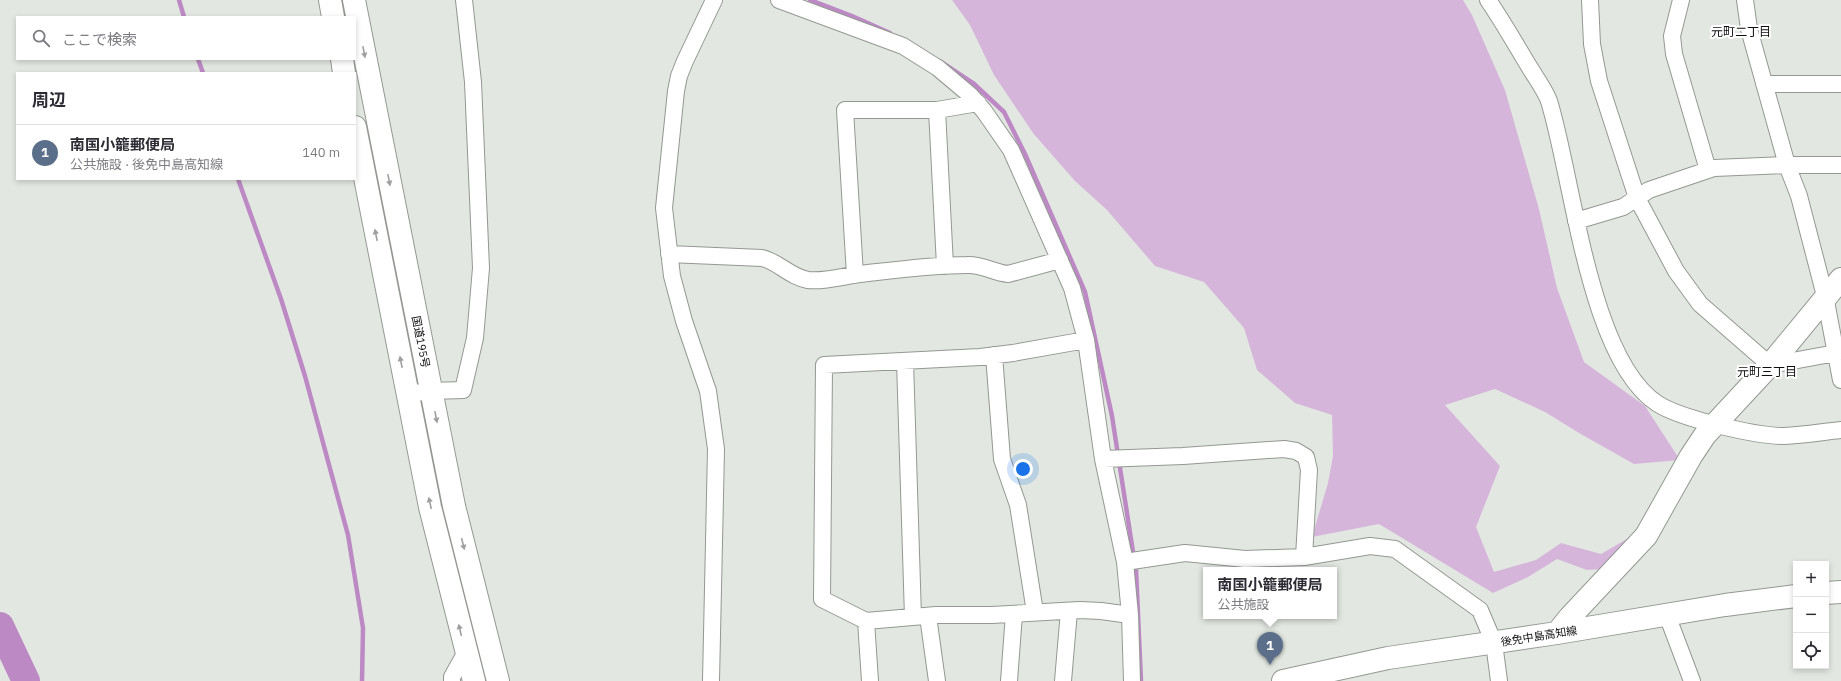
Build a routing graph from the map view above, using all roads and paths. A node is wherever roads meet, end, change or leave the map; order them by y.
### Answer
1 (330, 0) edge
2 (354, 0) edge
3 (464, 0) edge
4 (714, 0) edge
5 (779, 0) edge
6 (1488, 0) edge
7 (1590, 0) edge
8 (1681, 0) edge
9 (1745, 0) edge
10 (333, 16) edge
11 (342, 60) edge
12 (344, 72) edge
13 (1764, 84) junction
14 (1841, 84) edge
15 (978, 104) junction
16 (937, 110) junction
17 (356, 132) edge
18 (1787, 165) junction
19 (1841, 165) edge
20 (1708, 170) junction
21 (1636, 198) junction
22 (1576, 220) junction
23 (669, 254) junction
24 (1060, 260) junction
25 (945, 266) junction
26 (855, 275) junction
27 (1841, 279) edge
28 (1825, 296) junction
29 (1086, 340) junction
30 (1836, 353) junction
31 (994, 355) junction
32 (905, 361) junction
33 (1770, 365) junction
34 (1841, 380) edge
35 (430, 390) junction
36 (408, 394) junction
37 (1715, 424) junction
38 (1841, 430) edge
39 (1108, 459) junction
40 (1304, 557) junction
41 (1125, 562) junction
42 (1841, 592) edge
43 (1829, 593) edge
44 (1793, 596) edge
45 (1069, 610) junction
46 (1035, 612) junction
47 (1014, 614) junction
48 (1130, 615) junction
49 (1667, 615) junction
50 (920, 616) junction
51 (866, 621) junction
52 (1557, 633) junction
53 (1494, 643) junction
54 (466, 652) junction
55 (452, 681) edge
56 (474, 681) edge
57 (498, 681) edge
58 (711, 681) edge
59 (870, 681) edge
60 (937, 681) edge
61 (1009, 681) edge
62 (1063, 681) edge
63 (1132, 681) edge
64 (1283, 681) edge
65 (1499, 681) edge
66 (1692, 681) edge

1 - 10 main road
2 -> 35 main road, 国道195号
3 - 35 street
4 - 23 street
5 - 15 street
6 - 22 street
7 - 21 street
8 - 20 street
9 - 13 street
11 - 12 main road
13 - 14 street
13 - 18 street
15 - 16 street
15 - 24 street
16 - 25 street
16 - 26 street
36 -> 17 main road
18 - 19 street
18 - 20 street
18 - 28 street
20 - 21 street
21 - 22 street
21 - 33 street
22 - 37 street
23 - 26 street
23 - 58 street
24 - 25 street
24 - 29 street
25 - 26 street
27 - 28 main road
28 - 30 street
28 - 33 main road
29 - 31 street
29 - 39 street
30 - 33 street
30 - 34 street
31 - 32 street
31 - 46 street
32 - 50 street
32 - 51 street
33 - 37 main road
35 - 36 street
35 -> 57 main road, 国道195号
54 -> 36 main road
37 - 38 street
37 - 52 main road
39 - 40 street
39 - 41 street
40 - 41 street
40 - 53 street
41 - 48 street
42 - 43 main road
44 - 49 main road, 後免中島高知線
45 - 46 street
45 - 48 street
45 - 62 street
46 - 47 street
47 - 50 street
47 - 61 street
48 - 63 street
49 - 52 main road, 後免中島高知線
49 - 66 street
50 - 51 street
50 - 60 street
51 - 59 street
52 - 53 main road, 後免中島高知線
53 - 64 main road, 後免中島高知線
53 - 65 street
54 - 55 street
54 - 56 main road

